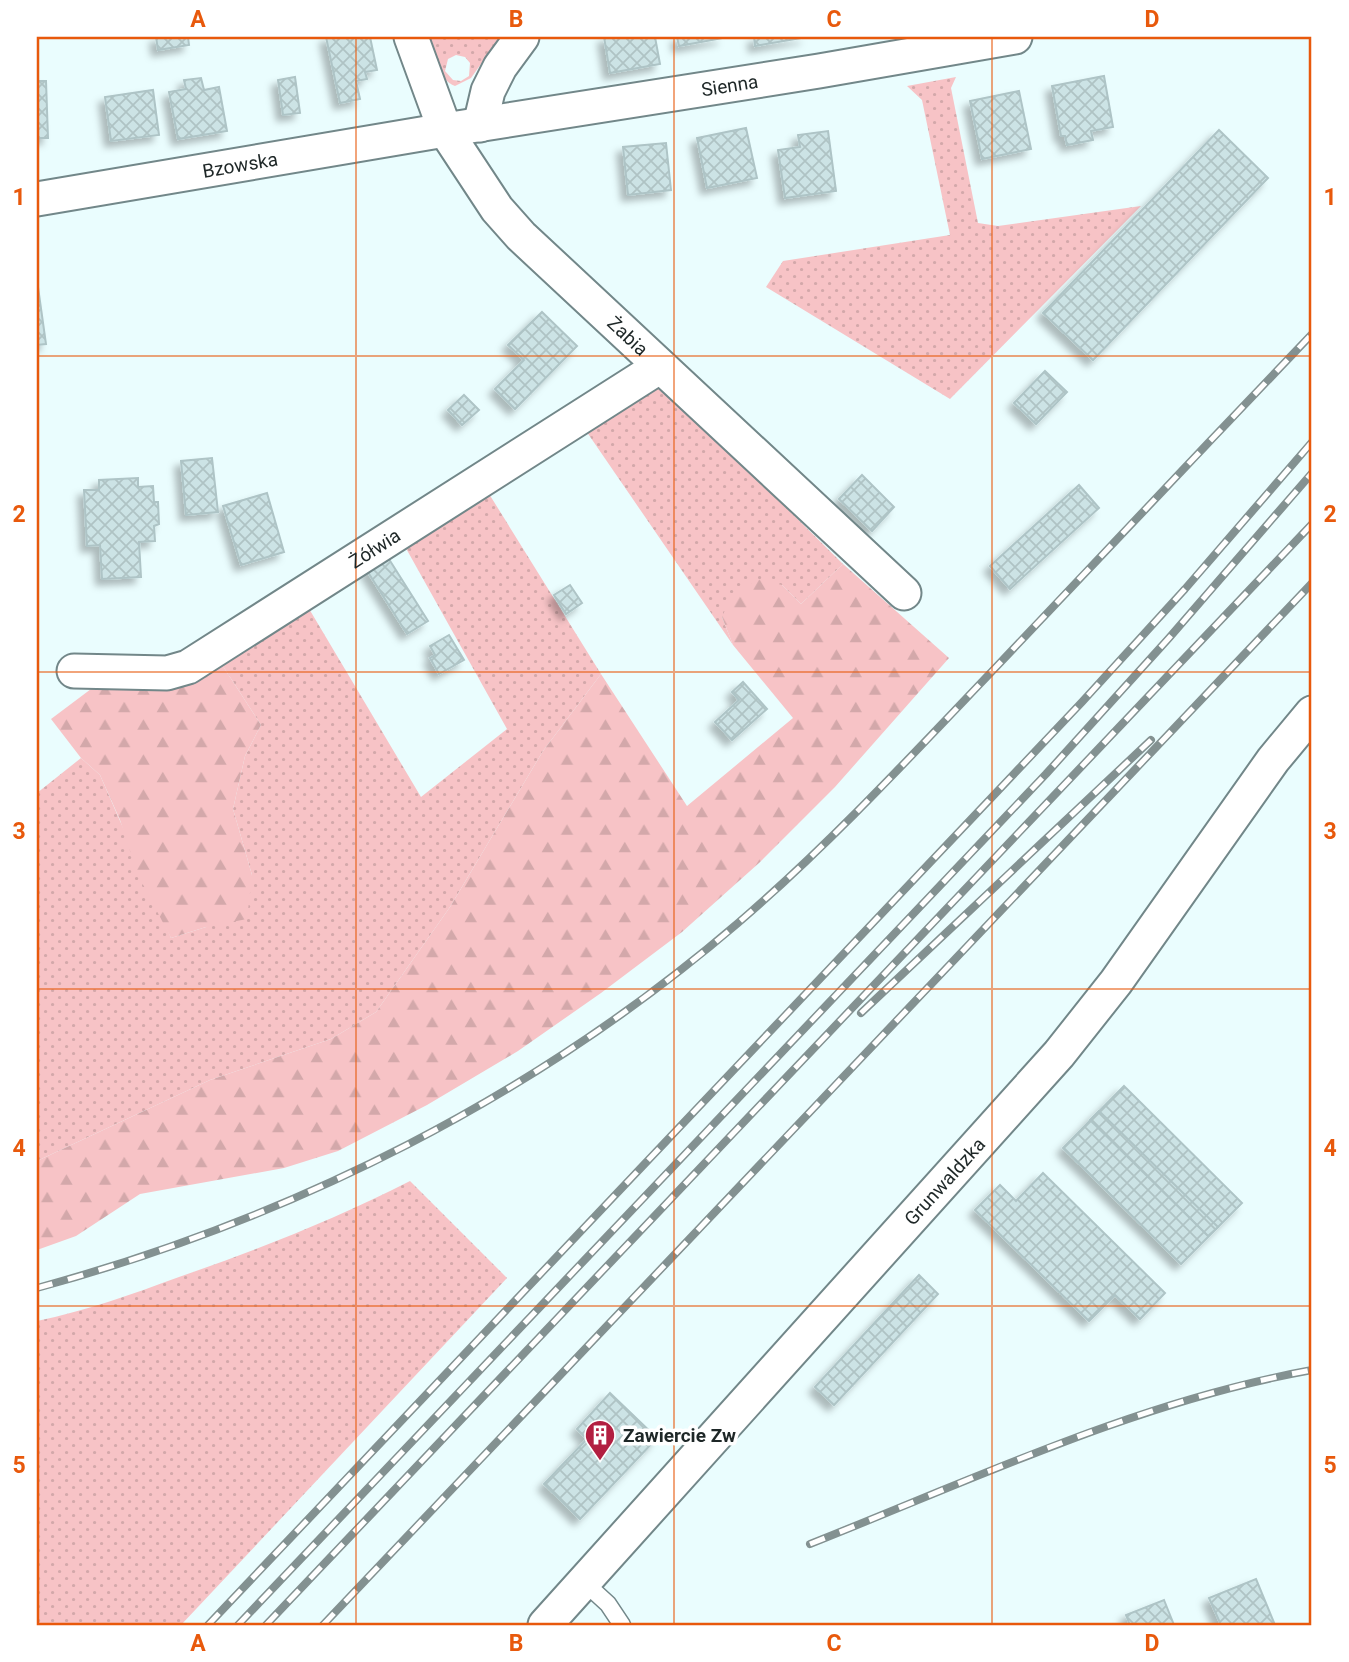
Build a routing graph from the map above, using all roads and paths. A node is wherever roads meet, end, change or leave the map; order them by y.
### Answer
1 (411, 37) edge
2 (522, 37) edge
3 (1015, 37) edge
4 (480, 125) junction
5 (445, 131) junction
6 (37, 199) edge
7 (659, 367) junction
8 (904, 593) dead end
9 (74, 671) dead end
10 (1312, 713) edge
11 (584, 1582) junction
12 (545, 1625) edge
13 (622, 1625) edge

1 - 5 street, Żabia
2 - 4 street
3 - 4 street, Sienna
4 - 5 street, Sienna
5 - 6 street, Bzowska
5 - 7 street, Żabia
7 - 8 street, Żabia
7 - 9 street, Żółwia
10 - 11 street, Grunwaldzka
11 - 12 street, Grunwaldzka
11 - 13 lane

